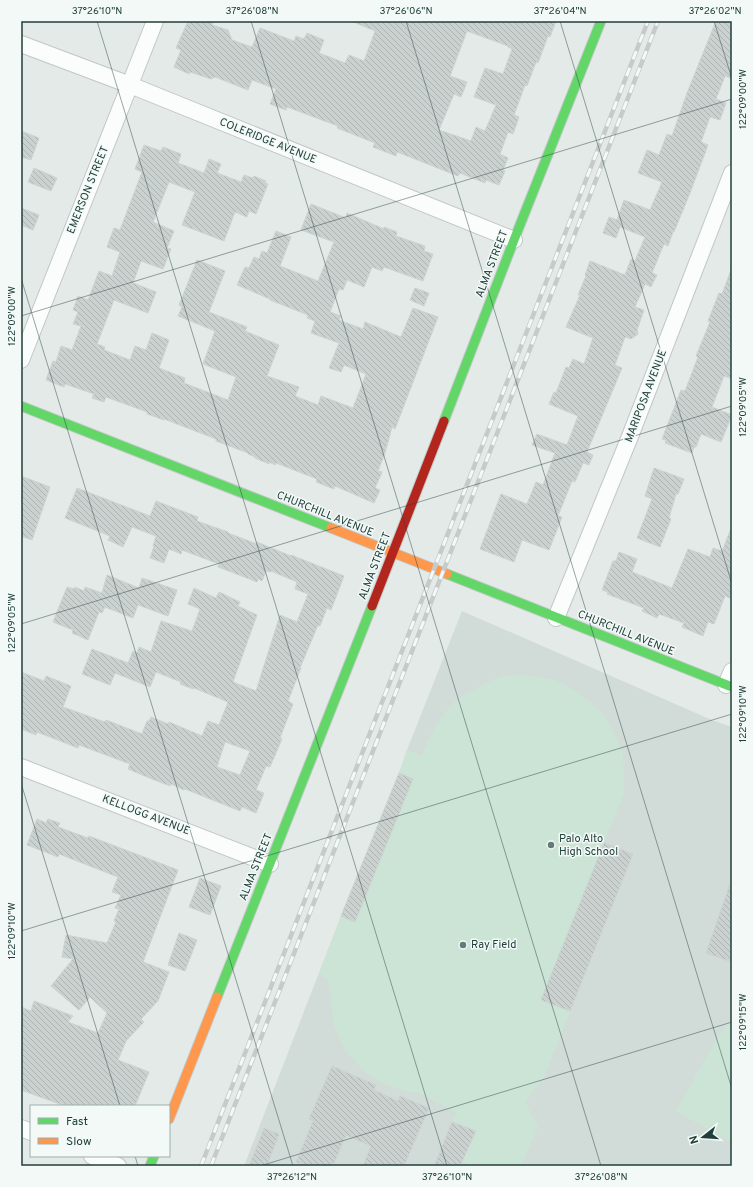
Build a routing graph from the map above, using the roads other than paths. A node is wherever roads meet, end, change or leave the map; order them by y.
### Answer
1 (155, 21) edge
2 (601, 21) edge
3 (21, 44) edge
4 (130, 85) junction
5 (732, 172) edge
6 (514, 240) junction
7 (21, 360) edge
8 (21, 406) edge
9 (393, 553) junction
10 (556, 618) junction
11 (730, 681) edge
12 (21, 767) edge
13 (270, 864) junction
14 (170, 1116) edge
15 (95, 1157) edge
16 (118, 1166) edge

1 - 4 street, EMERSON STREET
2 - 6 main road, ALMA STREET
3 - 4 street, COLERIDGE AVENUE
4 - 6 street, COLERIDGE AVENUE
4 - 7 street, EMERSON STREET
5 - 10 street, MARIPOSA AVENUE
6 - 9 main road, ALMA STREET
8 - 9 main road, CHURCHILL AVENUE
9 - 10 main road, CHURCHILL AVENUE
9 - 13 main road, ALMA STREET
10 - 11 main road, CHURCHILL AVENUE
12 - 13 street, KELLOGG AVENUE
13 - 14 main road, ALMA STREET
15 - 16 street

